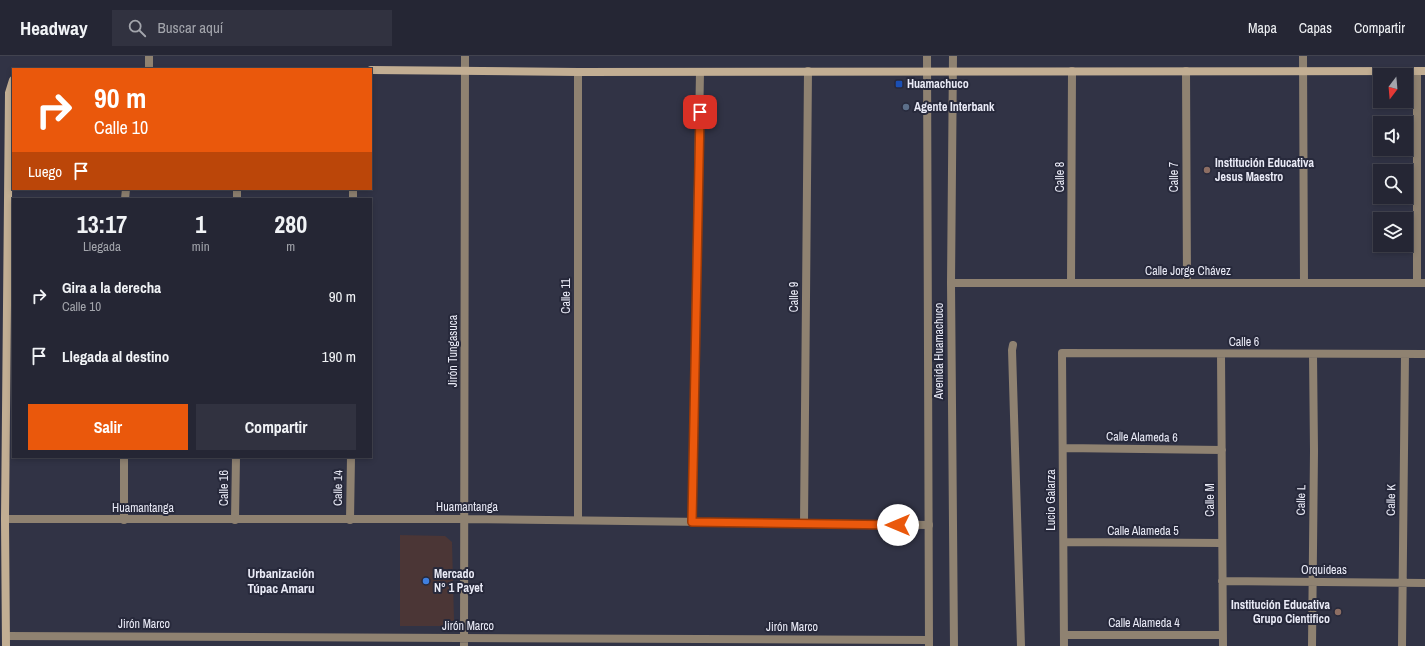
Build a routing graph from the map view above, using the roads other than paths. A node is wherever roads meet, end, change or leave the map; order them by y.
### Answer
1 (149, 56) edge
2 (465, 56) edge
3 (927, 56) edge
4 (953, 56) edge
5 (1303, 56) edge
6 (149, 68) edge
7 (372, 70) edge
8 (465, 71) junction
9 (808, 71) junction
10 (1072, 71) junction
11 (1186, 71) junction
12 (1303, 71) junction
13 (1421, 71) edge
14 (578, 72) junction
15 (700, 72) junction
16 (927, 72) junction
17 (953, 72) junction
18 (12, 83) edge
19 (951, 283) junction
20 (1071, 283) junction
21 (1186, 283) junction
22 (1304, 283) junction
23 (1421, 283) edge
24 (1013, 345) dead end
25 (1062, 353) joint
26 (1221, 354) junction
27 (1313, 354) junction
28 (1405, 354) junction
29 (1425, 354) edge
30 (1063, 448) junction
31 (1222, 450) junction
32 (124, 458) edge
33 (236, 458) edge
34 (350, 458) edge
35 (5, 519) junction
36 (464, 519) junction
37 (124, 520) junction
38 (236, 520) junction
39 (350, 520) junction
40 (578, 520) junction
41 (692, 522) junction
42 (804, 524) junction
43 (929, 525) junction
44 (1064, 542) junction
45 (1222, 543) junction
46 (1222, 581) junction
47 (1312, 582) junction
48 (1403, 582) junction
49 (1425, 582) edge
50 (1064, 635) junction
51 (1223, 635) junction
52 (6, 636) junction
53 (464, 642) edge
54 (929, 643) edge
55 (6, 646) edge
56 (954, 646) edge
57 (1021, 646) edge
58 (1064, 646) edge
59 (1223, 646) edge
60 (1312, 646) edge
61 (1402, 646) edge

1 - 6 street
2 - 8 street, Jirón Tungasuca
3 - 16 street, Avenida Huamachuco
4 - 17 street, Avenida Huamachuco
5 - 12 street
7 - 8 main road
8 - 14 main road
8 - 36 street, Jirón Tungasuca
9 - 15 main road
9 - 16 main road
9 - 42 street, Calle 9
10 - 11 main road
10 - 17 main road
10 - 20 street, Calle 8
11 - 12 main road
11 - 21 street, Calle 7
12 - 13 main road
12 - 22 street
13 - 23 street
14 - 15 main road
14 - 40 street, Calle 11
15 - 41 street
16 - 17 main road
16 - 43 street, Avenida Huamachuco
17 - 19 street, Avenida Huamachuco
18 - 35 main road
19 - 20 street, Calle Jorge Chávez
19 - 56 street, Avenida Huamachuco
20 - 21 street, Calle Jorge Chávez
21 - 22 street, Calle Jorge Chávez
22 - 23 street, Calle Jorge Chávez
24 - 57 street
25 - 26 street, Calle 6
25 - 30 street, Lucio Galarza
26 - 27 street, Calle 6
26 - 31 street, Calle M
27 - 28 street, Calle 6
27 - 47 street, Calle L
28 - 29 street, Calle 6
28 - 48 street, Calle K
30 - 31 street, Calle Alameda 6
30 - 44 street, Lucio Galarza
31 - 45 street, Calle M
32 - 37 street
33 - 38 street, Calle 16
34 - 39 street, Calle 14
35 - 37 street, Huamantanga
35 - 52 main road
36 - 39 street, Huamantanga
36 - 40 street, Huamantanga
36 - 53 street, Jirón Tungasuca
37 - 38 street, Huamantanga
38 - 39 street, Huamantanga
40 - 41 street, Huamantanga
41 - 42 street, Huamantanga
42 - 43 street, Huamantanga
43 - 54 street, Avenida Huamachuco
44 - 45 street, Calle Alameda 5
44 - 50 street, Lucio Galarza
45 - 46 street, Calle M
46 - 47 street, Orquideas
46 - 51 street, Calle M
47 - 48 street, Orquideas
47 - 60 street, Calle L
48 - 49 street, Orquideas
48 - 61 street, Calle K
50 - 51 street, Calle Alameda 4
50 - 58 street, Lucio Galarza
51 - 59 street, Calle M
52 - 53 street, Jirón Marco
52 - 55 main road
53 - 54 street, Jirón Marco

